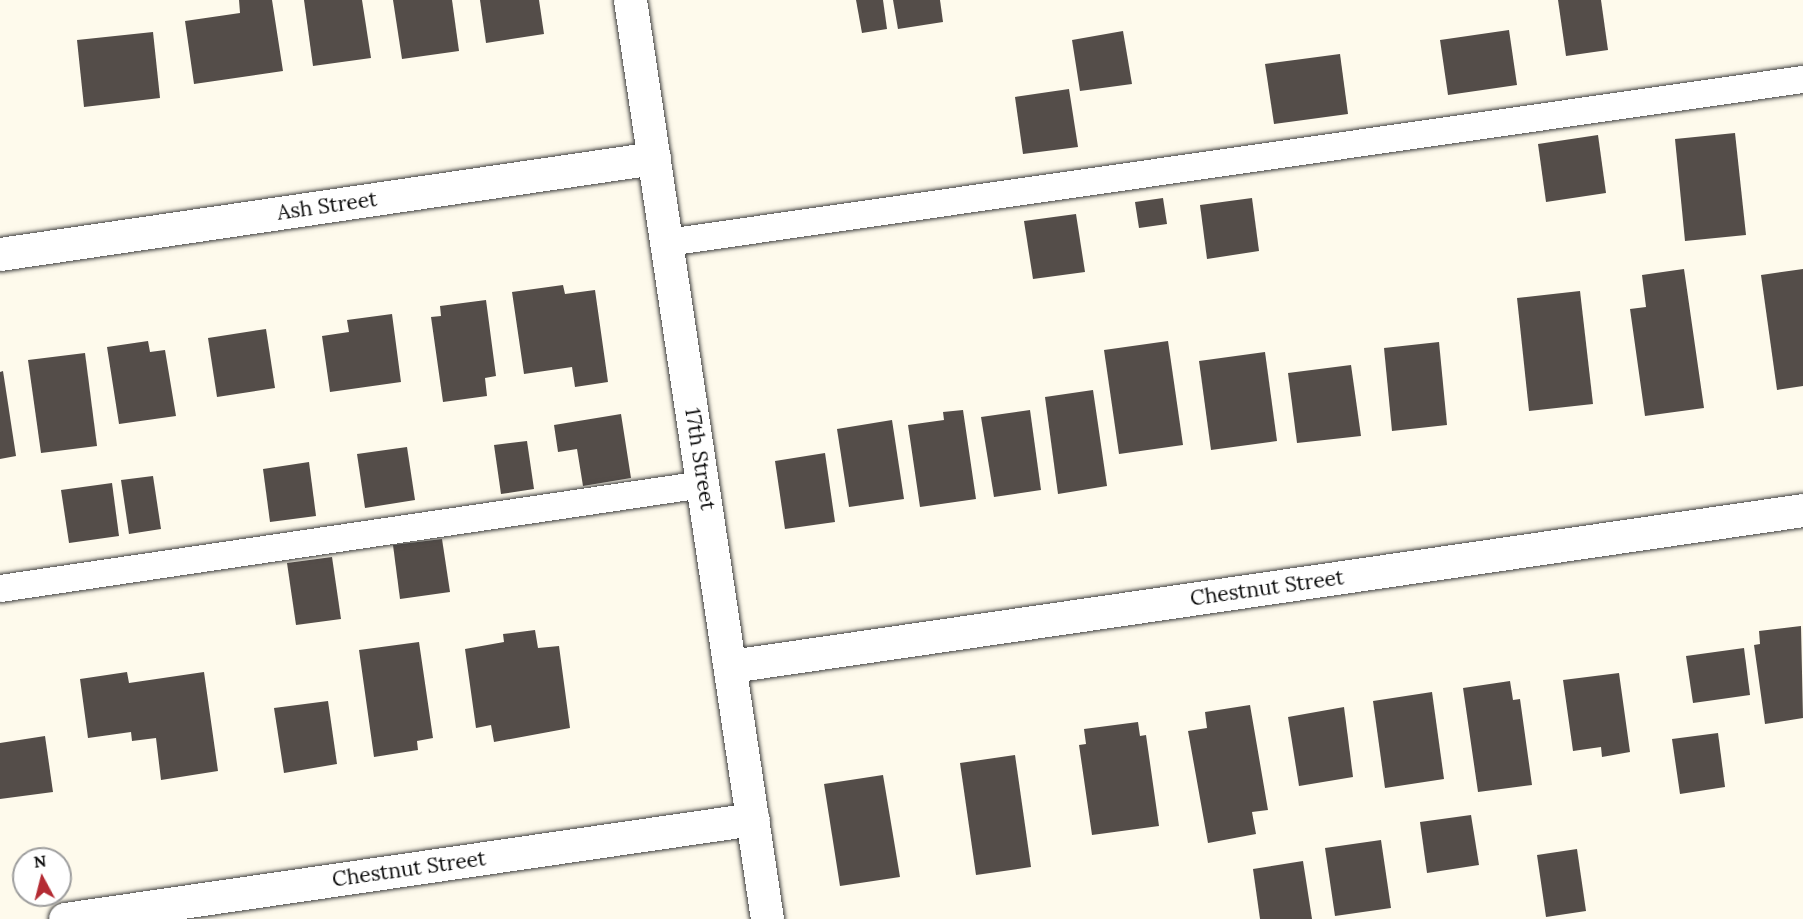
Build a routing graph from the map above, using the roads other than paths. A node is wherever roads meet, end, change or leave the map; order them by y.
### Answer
1 (630, 0) edge
2 (1803, 79) edge
3 (654, 158) junction
4 (667, 242) junction
5 (0, 254) edge
6 (703, 484) junction
7 (1803, 510) edge
8 (0, 588) edge
9 (731, 666) junction
10 (753, 819) junction
11 (65, 919) edge
12 (767, 919) edge

1 - 3 street, 17th Street
2 - 4 lane
3 - 4 street, 17th Street
3 - 5 street, Ash Street
4 - 6 street, 17th Street
6 - 8 lane
6 - 9 street, 17th Street
7 - 9 street, Chestnut Street
9 - 10 street, 17th Street
10 - 11 street, Chestnut Street
10 - 12 street, 17th Street

